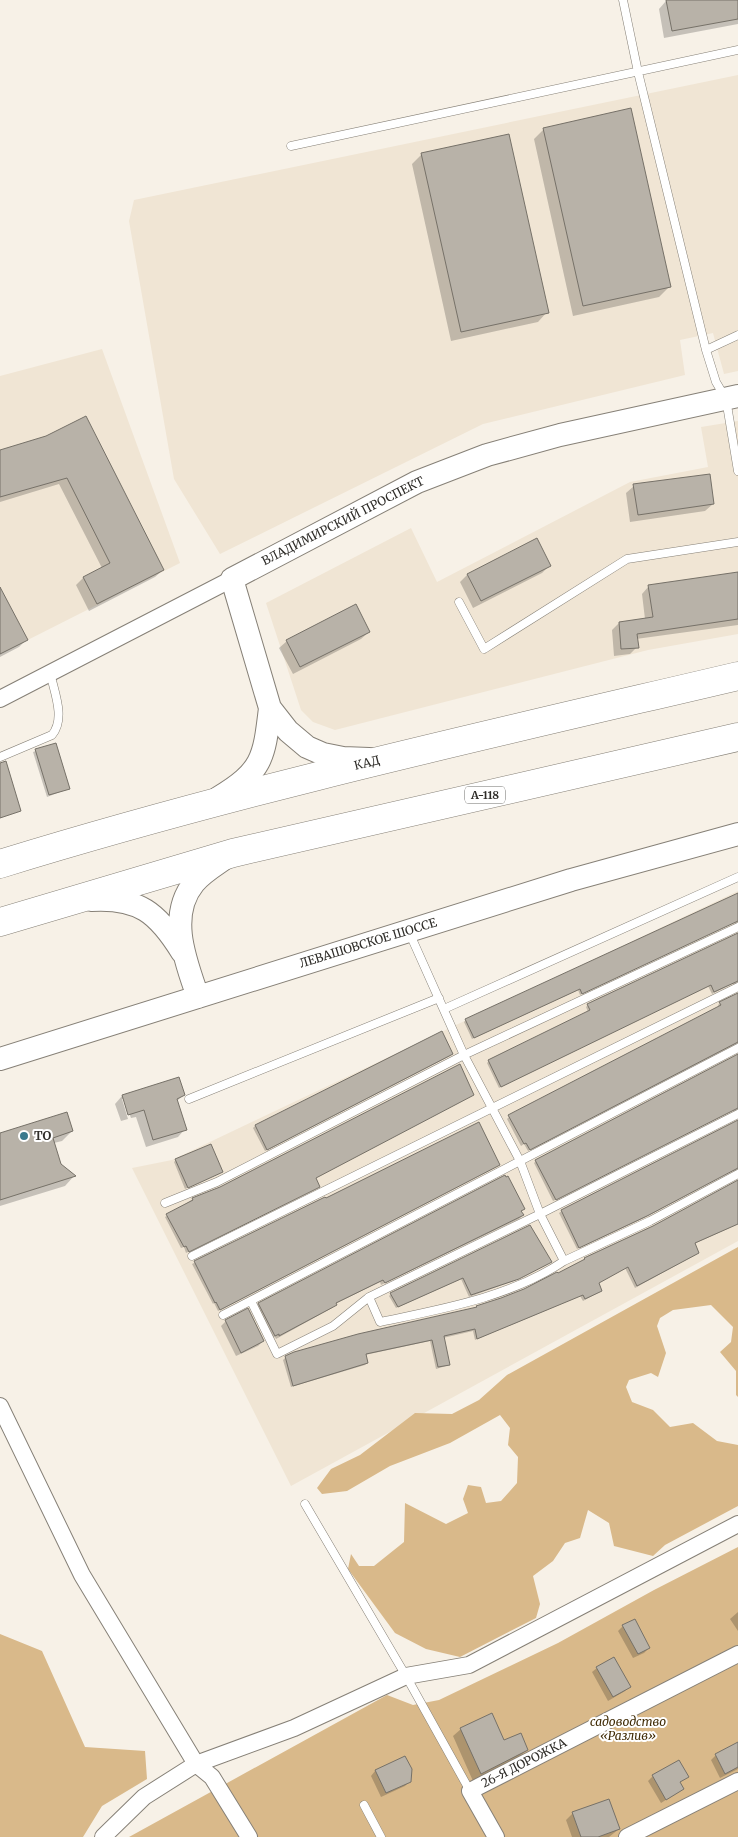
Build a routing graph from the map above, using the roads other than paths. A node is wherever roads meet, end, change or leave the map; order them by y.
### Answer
1 (623, 0) edge
2 (738, 50) edge
3 (638, 72) junction
4 (291, 146) dead end
5 (738, 335) edge
6 (706, 350) junction
7 (732, 398) edge
8 (738, 471) edge
9 (738, 542) edge
10 (232, 579) junction
11 (459, 602) dead end
12 (50, 672) junction
13 (738, 676) edge
14 (0, 699) edge
15 (270, 708) junction
16 (738, 737) edge
17 (0, 757) edge
18 (380, 760) junction
19 (204, 805) junction
20 (738, 834) edge
21 (233, 852) junction
22 (0, 864) edge
23 (738, 877) edge
24 (63, 902) junction
25 (0, 922) edge
26 (738, 927) edge
27 (408, 931) junction
28 (184, 956) junction
29 (738, 987) edge
30 (198, 997) junction
31 (439, 998) junction
32 (444, 1009) junction
33 (738, 1048) edge
34 (464, 1055) junction
35 (0, 1059) edge
36 (189, 1099) dead end
37 (492, 1110) junction
38 (738, 1114) edge
39 (520, 1161) junction
40 (738, 1174) edge
41 (166, 1204) dead end
42 (540, 1214) junction
43 (192, 1256) dead end
44 (564, 1262) junction
45 (369, 1297) junction
46 (251, 1301) junction
47 (223, 1315) dead end
48 (0, 1406) edge
49 (305, 1504) dead end
50 (738, 1524) edge
51 (738, 1654) edge
52 (406, 1676) junction
53 (196, 1764) junction
54 (738, 1781) edge
55 (470, 1791) junction
56 (364, 1805) dead end
57 (103, 1837) edge
58 (249, 1837) edge
59 (381, 1837) edge
60 (496, 1837) edge
61 (627, 1837) edge

1 - 3 lane
2 - 3 lane
3 - 4 lane
3 - 6 lane
5 - 6 lane
6 - 7 lane
7 - 8 lane
7 - 10 main road, ВЛАДИМИРСКИЙ ПРОСПЕКТ
9 - 11 lane
10 - 12 street, ВЛАДИМИРСКИЙ ПРОСПЕКТ
10 - 15 main road
12 - 14 street, ВЛАДИМИРСКИЙ ПРОСПЕКТ
12 - 17 lane
13 - 18 highway, КАД
15 - 18 main road
15 - 19 main road
16 - 21 highway, А-118
18 - 19 highway, КАД
19 - 22 highway, КАД
20 - 27 main road, ЛЕВАШОВСКОЕ ШОССЕ
21 - 24 highway, А-118
21 - 28 main road
23 - 32 lane
24 - 25 highway, А-118
24 - 28 main road
26 - 34 lane
27 - 30 main road, ЛЕВАШОВСКОЕ ШОССЕ
27 - 31 lane
28 - 30 main road
29 - 37 lane
30 - 35 main road, ЛЕВАШОВСКОЕ ШОССЕ
31 - 32 lane
31 - 36 lane
32 - 34 lane
33 - 39 lane
34 - 37 lane
34 - 41 lane
37 - 39 lane
37 - 43 lane
38 - 42 lane
39 - 42 lane
39 - 46 lane
40 - 44 lane
42 - 44 lane
42 - 45 lane
44 - 45 lane
45 - 46 lane
46 - 47 lane
48 - 53 street
49 - 52 lane
50 - 52 street
51 - 55 street, 26-Я ДОРОЖКА
52 - 53 street
52 - 55 lane
53 - 57 street
53 - 58 street
54 - 61 street
55 - 60 street
56 - 59 lane

